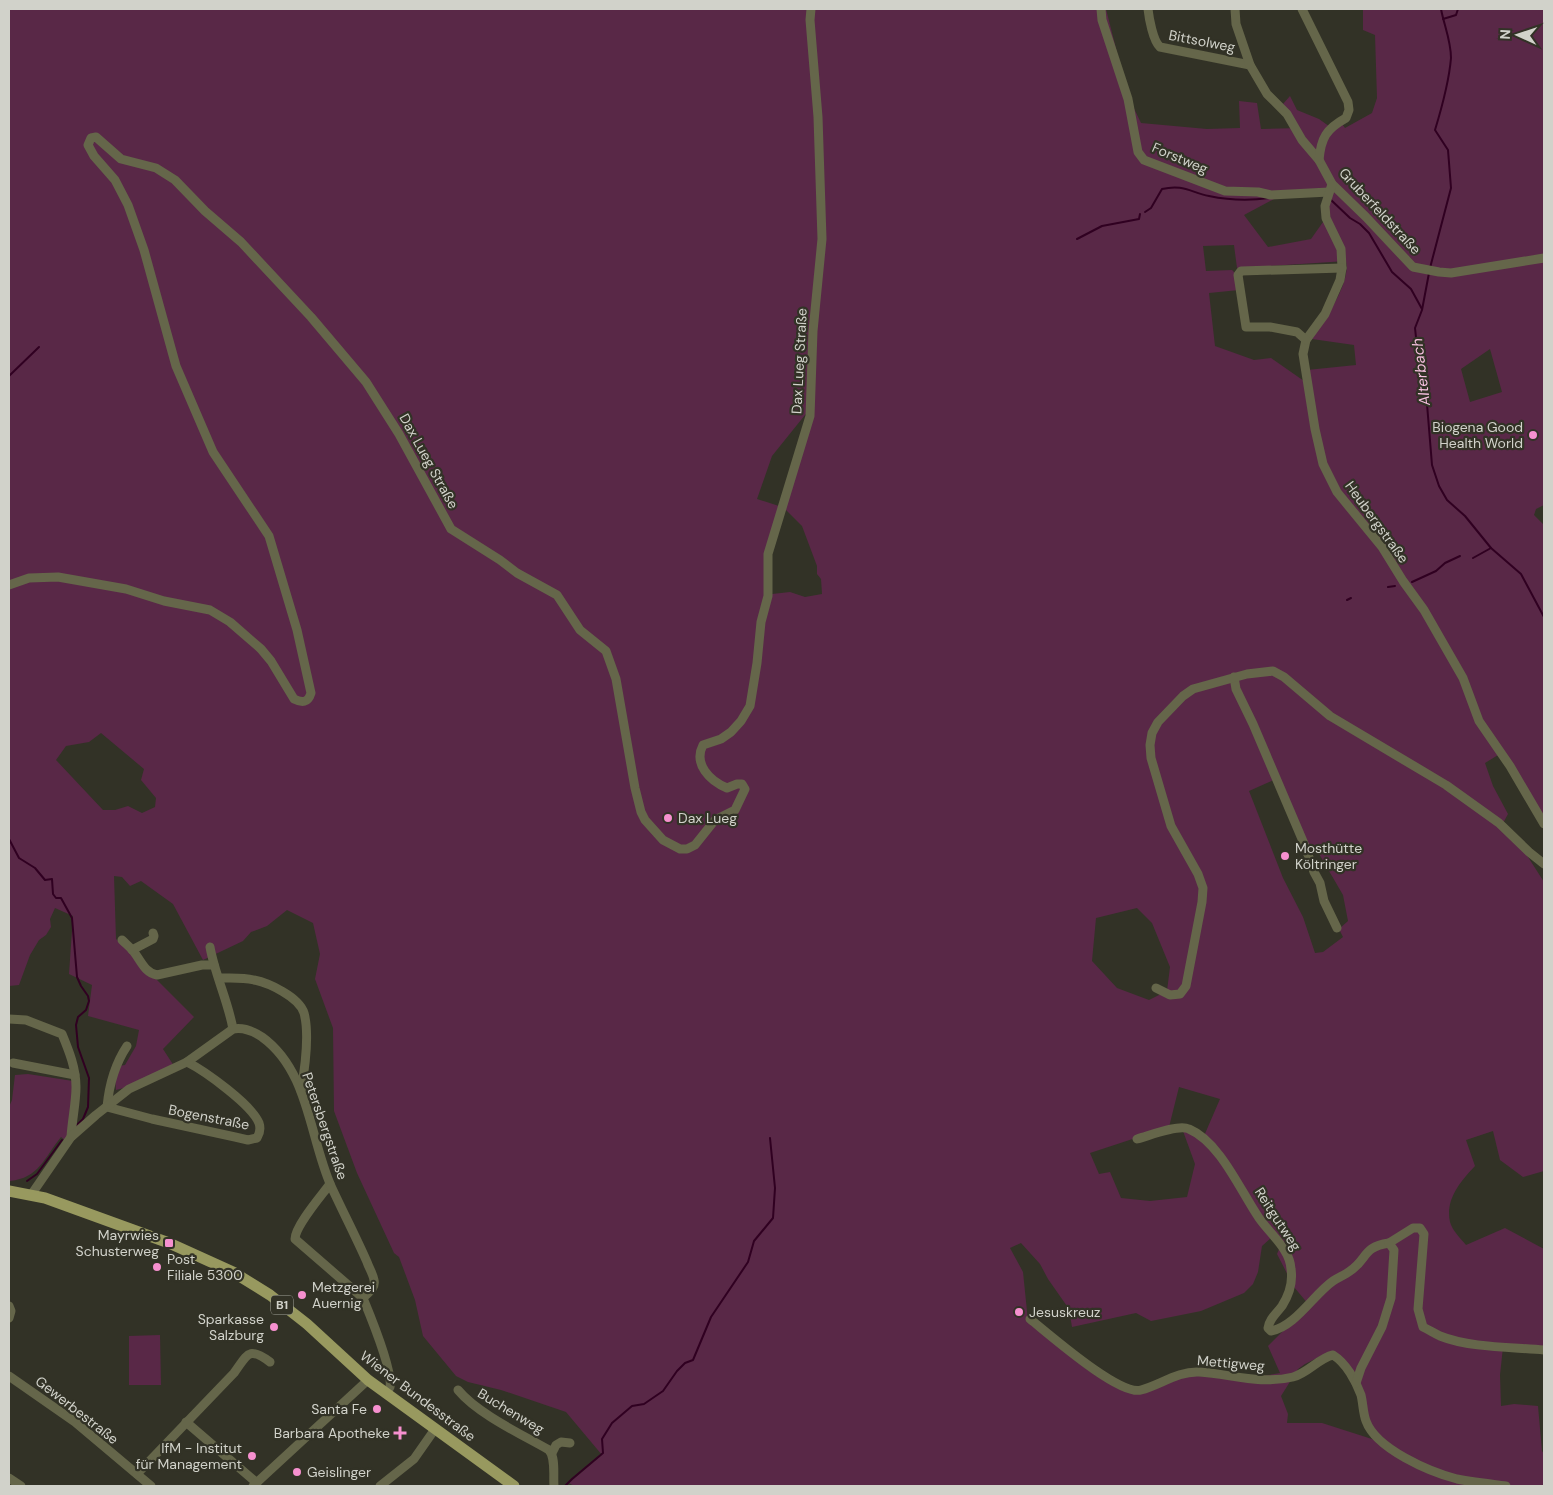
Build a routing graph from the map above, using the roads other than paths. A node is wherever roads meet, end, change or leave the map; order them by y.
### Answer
1 (811, 9) edge
2 (1101, 9) edge
3 (1148, 9) edge
4 (1235, 9) edge
5 (1302, 9) edge
6 (1250, 65) junction
7 (1319, 160) junction
8 (1331, 188) junction
9 (1544, 258) edge
10 (1342, 268) junction
11 (1306, 340) junction
12 (9, 585) edge
13 (1234, 678) junction
14 (1544, 824) edge
15 (1544, 864) edge
16 (1337, 928) dead end
17 (153, 933) dead end
18 (122, 940) dead end
19 (210, 947) dead end
20 (132, 950) junction
21 (214, 965) junction
22 (219, 978) junction
23 (1156, 988) dead end
24 (9, 1018) edge
25 (233, 1030) junction
26 (127, 1046) dead end
27 (187, 1062) junction
28 (13, 1064) dead end
29 (75, 1075) junction
30 (301, 1091) junction
31 (107, 1107) junction
32 (70, 1137) junction
33 (1137, 1139) dead end
34 (330, 1184) junction
35 (9, 1191) edge
36 (31, 1195) junction
37 (1389, 1243) junction
38 (363, 1298) junction
39 (9, 1306) edge
40 (9, 1318) edge
41 (1030, 1319) dead end
42 (1544, 1350) edge
43 (270, 1362) dead end
44 (9, 1376) edge
45 (368, 1380) junction
46 (1356, 1384) junction
47 (458, 1390) dead end
48 (386, 1394) junction
49 (186, 1422) junction
50 (435, 1429) junction
51 (570, 1444) dead end
52 (552, 1453) junction
53 (137, 1474) junction
54 (9, 1478) edge
55 (255, 1484) edge
56 (21, 1486) edge
57 (151, 1486) edge
58 (380, 1486) edge
59 (514, 1486) edge
60 (554, 1486) edge
61 (1506, 1486) edge

1 - 12 street, Dax Lueg Straße
2 - 8 street, Forstweg
3 - 6 street, Bittsolweg
4 - 6 street, Gruberfeldstraße
5 - 7 street
6 - 7 street, Gruberfeldstraße
7 - 8 street, Gruberfeldstraße
8 - 9 street, Gruberfeldstraße
8 - 10 street
10 - 11 street
10 - 11 street
11 - 14 street, Heubergstraße
13 - 15 street
13 - 16 street
13 - 23 street
17 - 20 street
18 - 20 street
19 - 21 street
20 - 21 street
21 - 22 street
22 - 25 street
22 - 30 street
24 - 29 street
25 - 27 street
25 - 30 street, Petersbergstraße
26 - 31 street
27 - 31 street
27 - 31 street, Bogenstraße
28 - 29 street
29 - 32 street
30 - 34 street, Petersbergstraße
31 - 32 street
32 - 36 street
33 - 37 street, Reitgutweg
34 - 38 street, Petersbergstraße
34 - 38 street
35 - 36 main road, Wiener Bundesstraße / B1
36 - 45 main road, Wiener Bundesstraße / B1
37 - 42 street
37 - 46 street
38 - 48 street
39 - 40 street
41 - 46 street, Mettigweg
43 - 49 street
44 - 53 street, Gewerbestraße
45 - 48 main road, Wiener Bundesstraße / B1
45 - 55 street
46 - 61 street, Mettigweg
47 - 52 street, Buchenweg
48 - 50 main road, Wiener Bundesstraße / B1
49 - 53 street
49 - 55 street
50 - 58 street
50 - 59 main road, Wiener Bundesstraße / B1
51 - 52 street, Buchenweg
52 - 60 street
53 - 57 street, Gewerbestraße
54 - 56 street

